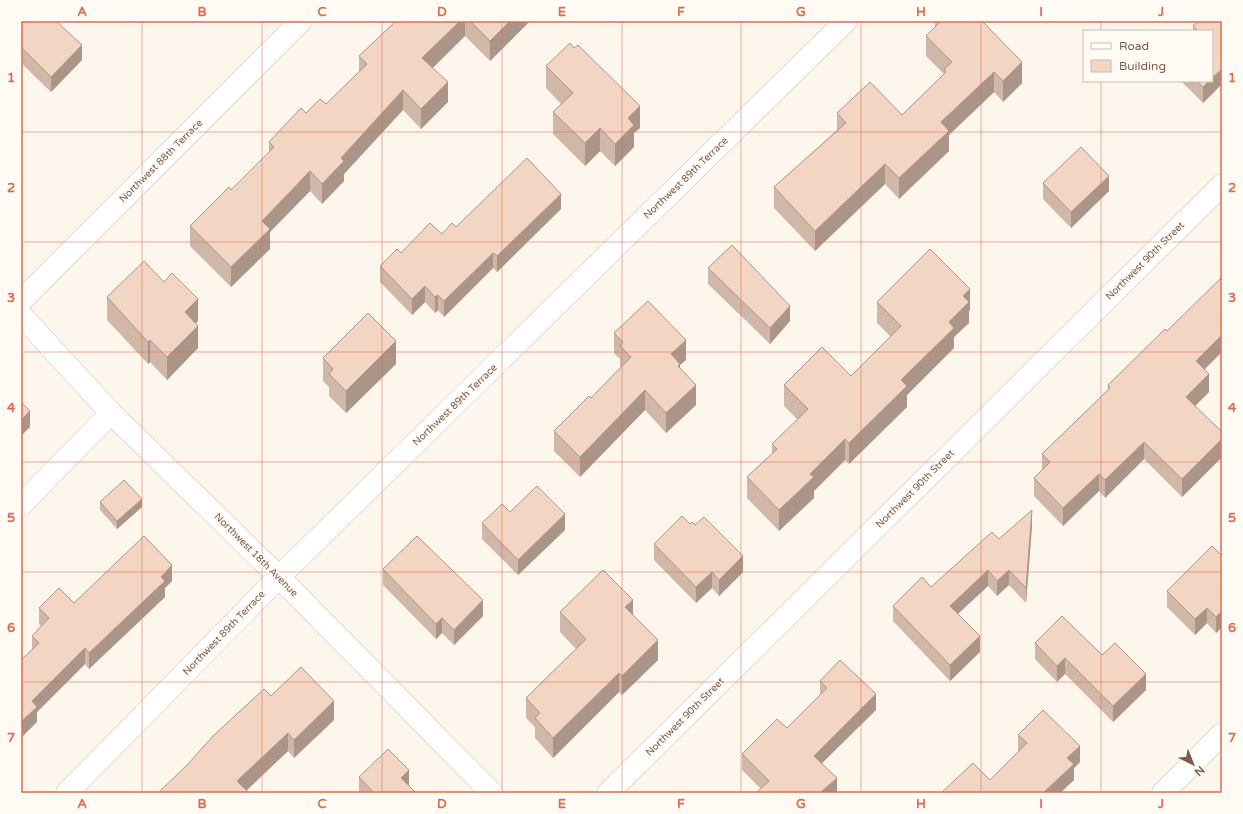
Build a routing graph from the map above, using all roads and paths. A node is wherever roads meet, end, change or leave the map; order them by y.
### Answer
1 (301, 21) edge
2 (846, 21) edge
3 (1222, 185) edge
4 (21, 301) edge
5 (21, 315) edge
6 (111, 413) junction
7 (21, 505) edge
8 (279, 577) junction
9 (1222, 734) edge
10 (67, 793) edge
11 (492, 793) edge
12 (608, 793) edge
13 (1163, 793) edge

1 - 4 street, Northwest 88th Terrace
2 - 8 street, Northwest 89th Terrace
3 - 12 street, Northwest 90th Street
5 - 6 street, Northwest 18th Avenue
6 - 7 street
6 - 8 street, Northwest 18th Avenue
8 - 10 street, Northwest 89th Terrace
8 - 11 street, Northwest 18th Avenue
9 - 13 street

